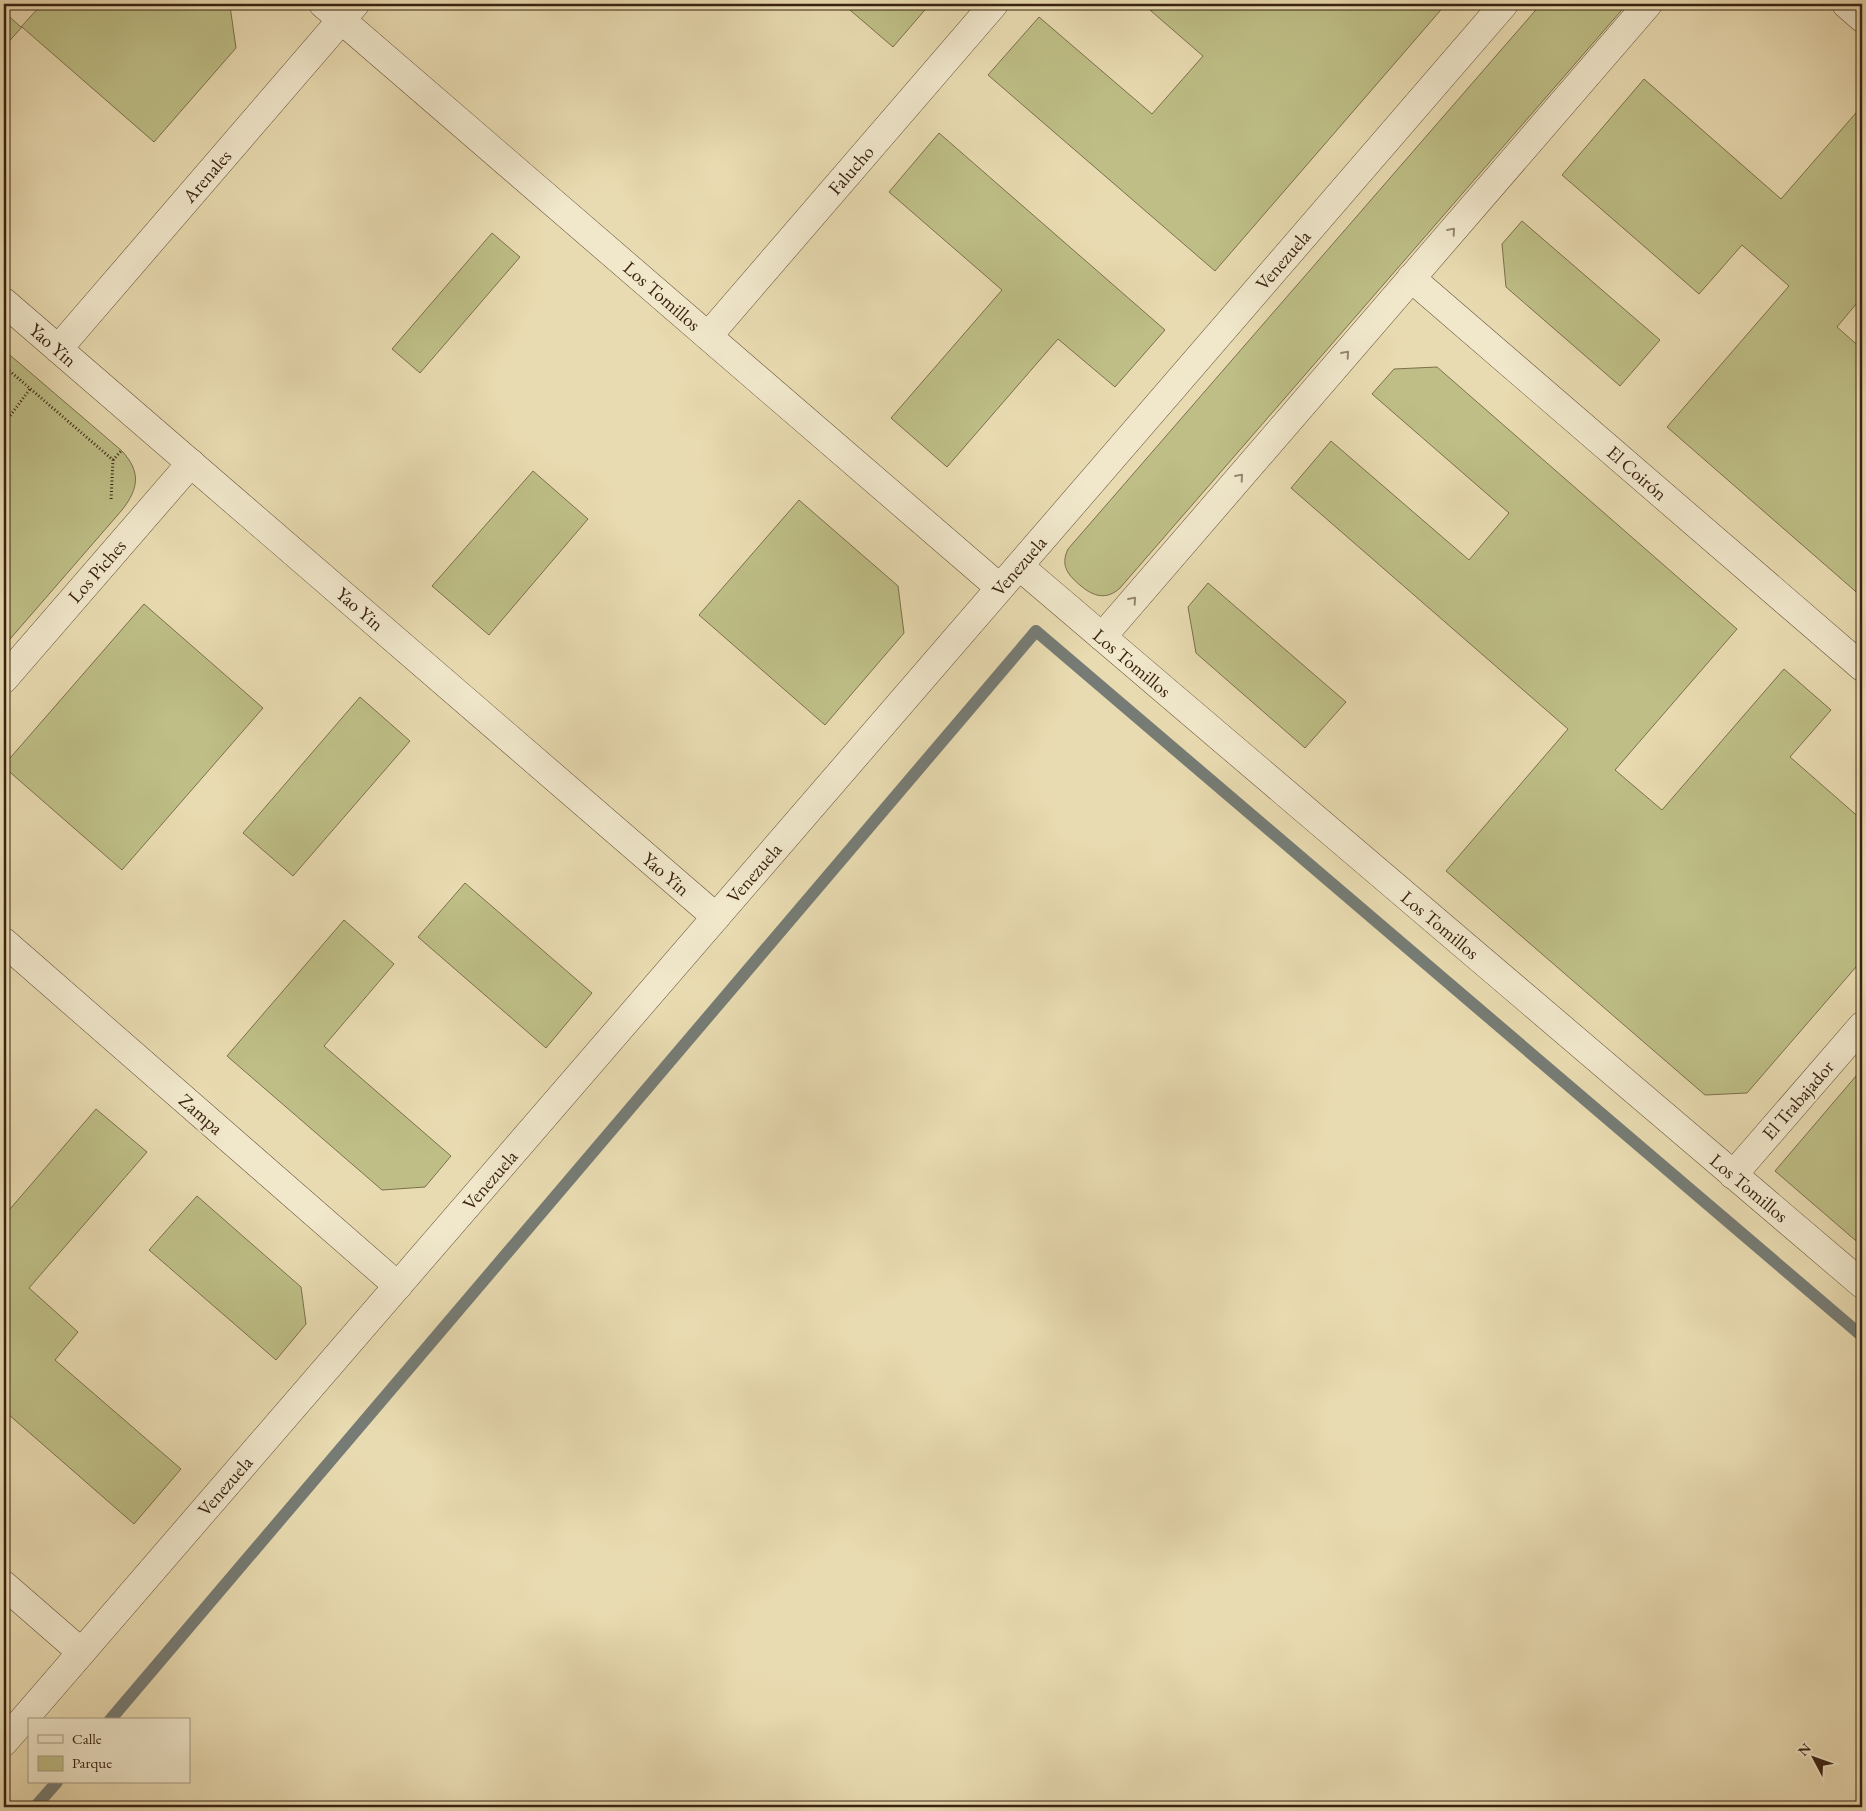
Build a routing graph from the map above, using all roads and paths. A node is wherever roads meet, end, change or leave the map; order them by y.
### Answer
1 (994, 4) edge
2 (1504, 4) edge
3 (1648, 4) edge
4 (1846, 4) edge
5 (340, 9) edge
6 (1862, 18) edge
7 (1411, 278) junction
8 (4, 302) edge
9 (708, 336) junction
10 (58, 349) junction
11 (4, 366) edge
12 (30, 389) junction
13 (4, 424) edge
14 (122, 451) dead end
15 (113, 460) junction
16 (191, 463) junction
17 (104, 507) dead end
18 (1019, 566) junction
19 (1000, 588) junction
20 (1102, 637) junction
21 (1862, 667) edge
22 (4, 680) edge
23 (716, 917) junction
24 (4, 942) edge
25 (1862, 1026) edge
26 (1733, 1175) junction
27 (1862, 1284) edge
28 (398, 1286) junction
29 (4, 1585) edge
30 (82, 1652) junction
31 (4, 1742) edge

1 - 9 street, Falucho
2 - 18 street, Venezuela
7 -> 3 street
4 - 6 street
5 - 9 street, Los Tomillos
5 - 10 street, Arenales
20 -> 7 street
7 - 21 street, El Coirón
8 - 10 street, Yao Yin
9 - 19 street, Los Tomillos
10 - 16 street, Yao Yin
11 - 12 path
12 - 13 path
12 - 15 path
14 - 15 path
15 - 17 path
16 - 22 street, Los Piches
16 - 23 street, Yao Yin
18 - 19 street, Venezuela
18 - 20 street, Los Tomillos
19 - 23 street, Venezuela
20 - 26 street, Los Tomillos
23 - 28 street, Venezuela
24 - 28 street, Zampa
25 - 26 street, El Trabajador
26 - 27 street, Los Tomillos
28 - 30 street, Venezuela
29 - 30 street
30 - 31 street, Venezuela

